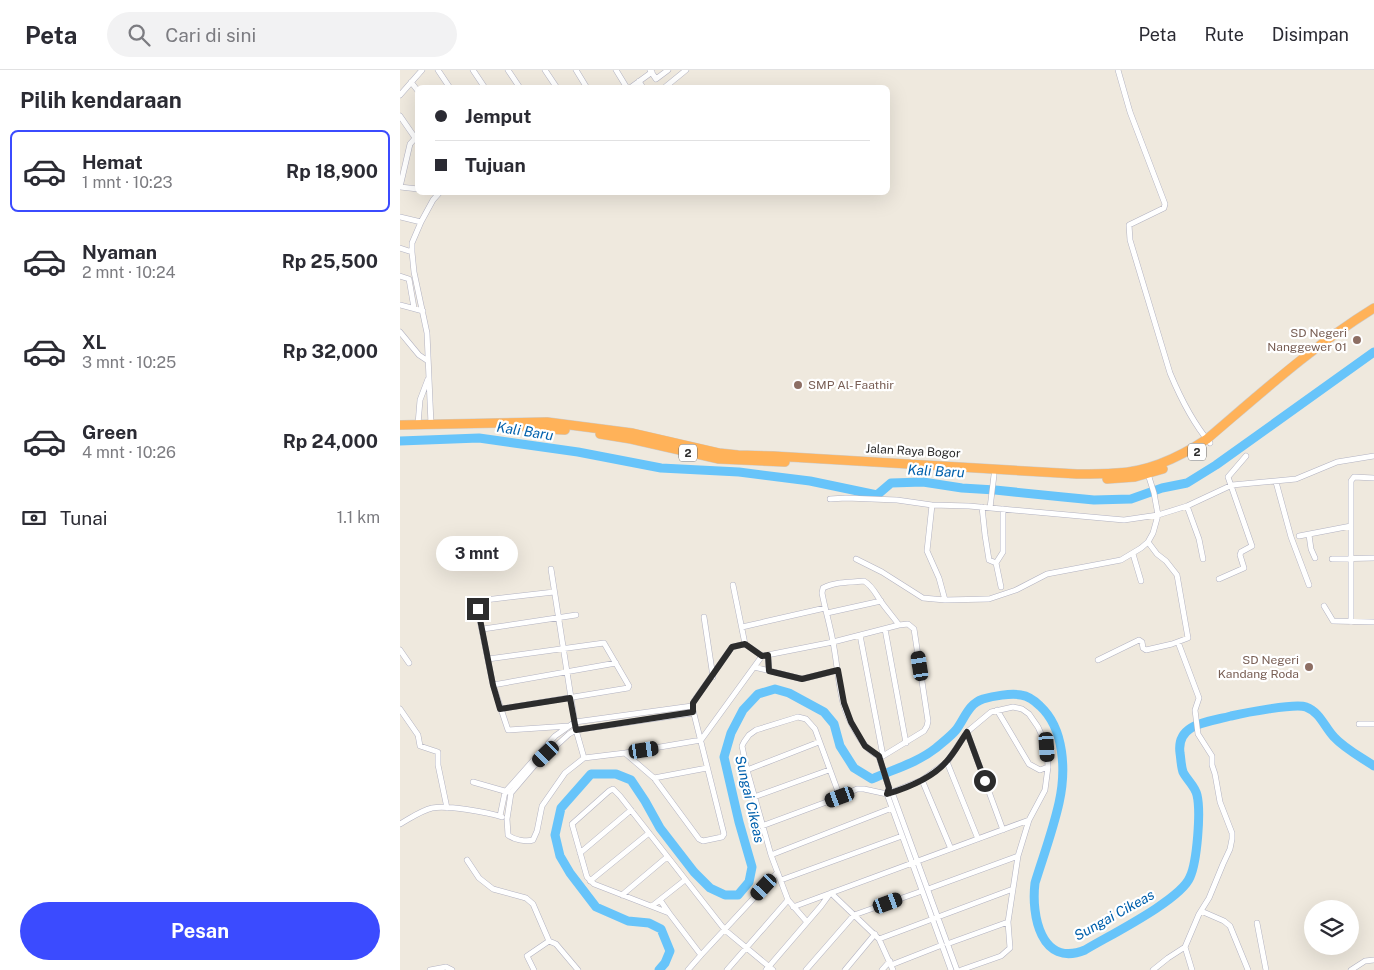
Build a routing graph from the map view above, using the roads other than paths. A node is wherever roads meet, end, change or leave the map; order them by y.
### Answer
1 (422, 70) edge
2 (438, 70) edge
3 (473, 70) edge
4 (508, 70) edge
5 (545, 70) edge
6 (576, 70) edge
7 (616, 70) edge
8 (668, 70) edge
9 (686, 70) edge
10 (1118, 70) edge
11 (651, 71) edge
12 (639, 81) junction
13 (411, 82) junction
14 (448, 85) edge
15 (483, 85) edge
16 (518, 85) edge
17 (555, 85) edge
18 (586, 85) edge
19 (626, 85) edge
20 (633, 85) edge
21 (642, 85) edge
22 (668, 85) edge
23 (415, 88) edge
24 (400, 95) edge
25 (400, 116) edge
26 (415, 137) edge
27 (415, 139) edge
28 (400, 187) edge
29 (415, 189) edge
30 (436, 195) edge
31 (400, 217) edge
32 (420, 222) junction
33 (400, 248) edge
34 (412, 252) junction
35 (400, 276) edge
36 (400, 304) edge
37 (414, 308) junction
38 (1374, 308) edge
39 (423, 311) junction
40 (1374, 314) edge
41 (400, 332) edge
42 (428, 361) junction
43 (429, 377) junction
44 (418, 424) junction
45 (431, 424) junction
46 (400, 425) edge
47 (457, 426) junction
48 (400, 431) edge
49 (1208, 441) junction
50 (1246, 456) dead end
51 (1374, 456) edge
52 (1148, 474) junction
53 (994, 475) junction
54 (1374, 478) edge
55 (1276, 482) junction
56 (1232, 485) junction
57 (830, 498) dead end
58 (932, 505) junction
59 (1187, 506) junction
60 (982, 507) junction
61 (990, 508) junction
62 (1003, 509) junction
63 (1158, 515) junction
64 (1351, 526) junction
65 (1309, 535) junction
66 (1299, 536) dead end
67 (1148, 542) junction
68 (1133, 554) junction
69 (1352, 557) junction
70 (1203, 558) dead end
71 (1315, 558) dead end
72 (1374, 558) edge
73 (856, 559) dead end
74 (1332, 559) dead end
75 (996, 563) junction
76 (550, 570) dead end
77 (1219, 579) dead end
78 (1141, 581) dead end
79 (733, 585) dead end
80 (1309, 585) dead end
81 (1001, 587) dead end
82 (554, 592) junction
83 (945, 600) junction
84 (881, 602) junction
85 (1324, 606) dead end
86 (826, 611) junction
87 (576, 615) dead end
88 (704, 617) dead end
89 (558, 619) junction
90 (1351, 622) junction
91 (1374, 622) edge
92 (899, 625) junction
93 (742, 627) junction
94 (483, 629) junction
95 (885, 629) junction
96 (860, 635) junction
97 (833, 642) junction
98 (1178, 642) junction
99 (745, 644) junction
100 (563, 648) junction
101 (400, 650) edge
102 (765, 655) junction
103 (488, 658) junction
104 (1098, 660) dead end
105 (409, 663) dead end
106 (616, 663) junction
107 (754, 667) junction
108 (838, 670) junction
109 (769, 671) junction
110 (567, 672) junction
111 (713, 677) junction
112 (493, 685) junction
113 (570, 698) junction
114 (692, 706) junction
115 (400, 709) edge
116 (500, 709) junction
117 (997, 710) junction
118 (693, 712) junction
119 (575, 722) junction
120 (1359, 724) dead end
121 (1374, 724) edge
122 (569, 726) junction
123 (551, 728) junction
124 (576, 730) junction
125 (967, 732) junction
126 (556, 736) junction
127 (702, 740) junction
128 (819, 742) junction
129 (906, 743) junction
130 (625, 753) junction
131 (584, 758) junction
132 (880, 759) junction
133 (947, 762) junction
134 (1048, 767) junction
135 (707, 768) junction
136 (748, 770) junction
137 (829, 770) junction
138 (654, 778) junction
139 (922, 780) junction
140 (473, 782) dead end
141 (889, 791) junction
142 (508, 792) junction
143 (754, 797) junction
144 (840, 797) junction
145 (447, 808) junction
146 (892, 808) junction
147 (631, 810) junction
148 (500, 816) junction
149 (507, 819) junction
150 (1029, 820) junction
151 (400, 824) edge
152 (762, 826) junction
153 (1003, 830) junction
154 (649, 833) junction
155 (902, 836) junction
156 (978, 839) junction
157 (951, 849) junction
158 (580, 853) junction
159 (770, 855) junction
160 (667, 856) junction
161 (1018, 856) junction
162 (467, 860) dead end
163 (915, 863) junction
164 (777, 872) junction
165 (685, 880) junction
166 (781, 880) junction
167 (590, 881) junction
168 (1013, 889) junction
169 (925, 890) junction
170 (830, 894) junction
171 (622, 895) junction
172 (660, 900) junction
173 (788, 900) junction
174 (652, 906) junction
175 (793, 907) junction
176 (1201, 911) junction
177 (669, 913) junction
178 (854, 916) junction
179 (935, 918) junction
180 (808, 922) junction
181 (1008, 922) junction
182 (1257, 923) dead end
183 (725, 930) junction
184 (877, 937) junction
185 (549, 941) junction
186 (945, 944) junction
187 (1184, 947) junction
188 (747, 948) junction
189 (700, 955) junction
190 (1374, 960) edge
191 (891, 965) edge
192 (769, 969) edge
193 (430, 970) edge
194 (452, 970) edge
195 (534, 970) edge
196 (578, 970) edge
197 (688, 970) edge
198 (727, 970) edge
199 (806, 970) edge
200 (845, 970) edge
201 (882, 970) edge
202 (951, 970) edge
203 (959, 970) edge
204 (1153, 970) edge
205 (1192, 970) edge
206 (1248, 970) edge
207 (1266, 970) edge
208 (1351, 970) edge

1 - 13 street
2 - 14 street
3 - 15 street
4 - 16 street
5 - 17 street
6 - 18 street
7 - 19 street
8 - 11 street
9 - 22 street
10 - 49 street
11 - 12 street
12 - 20 street
12 - 21 street
13 - 23 street
13 - 24 street
25 - 26 street
27 - 28 street
28 - 29 street
30 - 32 street
31 - 32 street
32 - 34 street
33 - 34 street
34 - 39 street
35 - 37 street
36 - 37 street
37 - 39 street
38 - 49 highway, Jalan Raya Bogor / 2
39 - 42 street
40 - 49 highway, Jalan Raya Bogor / 2
41 - 42 street
42 - 43 street
43 - 44 street
43 - 45 street
44 - 45 highway, Jalan Raya Bogor / 2
44 - 46 highway, Jalan Raya Bogor / 2
45 - 47 highway, Jalan Raya Bogor / 2
47 - 48 highway, Jalan Raya Bogor / 2
47 - 49 highway, Jalan Raya Bogor / 2
47 - 53 highway, Jalan Raya Bogor / 2
49 - 52 highway, Jalan Raya Bogor / 2
50 - 56 street
51 - 55 street
52 - 53 highway, Jalan Raya Bogor / 2
52 - 63 street
53 - 61 street
54 - 64 street
55 - 56 street
55 - 80 street
56 - 59 street
56 - 77 street
57 - 58 street
58 - 60 street
58 - 83 street
59 - 63 street
59 - 70 street
60 - 61 street
60 - 75 street
61 - 62 street
62 - 63 street
62 - 75 street
63 - 67 street
64 - 65 street
64 - 69 street
65 - 66 street
65 - 71 street
67 - 68 street
67 - 98 street
68 - 78 street
68 - 83 street
69 - 72 street
69 - 74 street
69 - 90 street
73 - 83 street
75 - 81 street
76 - 82 street
79 - 93 street
82 - 89 street
82 - 94 street
84 - 86 street
84 - 86 street
84 - 92 street
85 - 90 street
86 - 93 street
86 - 97 street
87 - 89 street
88 - 111 street
89 - 94 street
89 - 100 street
90 - 91 street
92 - 95 street
92 - 129 street
93 - 99 street
94 - 103 street
95 - 96 street
95 - 129 street
96 - 97 street
96 - 132 street
97 - 102 street
97 - 108 street
98 - 104 street
98 - 176 street
99 - 102 street
99 - 111 street
100 - 103 street
100 - 106 street
100 - 110 street
101 - 105 street
102 - 107 street
102 - 109 street
103 - 112 street
106 - 110 street
106 - 113 street
107 - 109 street
107 - 127 street
108 - 109 street
108 - 132 street
110 - 112 street
110 - 113 street
111 - 114 street
112 - 116 street
113 - 116 street
113 - 119 street
114 - 118 street
114 - 119 street
115 - 145 street
116 - 123 street
117 - 125 street
117 - 134 street
117 - 134 street
118 - 124 street
118 - 127 street
119 - 122 street
119 - 124 street
120 - 121 street
122 - 123 street
122 - 126 street
123 - 126 street
124 - 131 street
124 - 142 street
125 - 133 street
125 - 153 street
126 - 142 street
127 - 130 street
127 - 135 street
128 - 136 street
128 - 136 street
128 - 137 street
129 - 132 street
130 - 131 street
130 - 138 street
131 - 149 street
132 - 141 street
133 - 139 street
133 - 156 street
134 - 150 street
135 - 138 street
135 - 138 street
136 - 143 street
137 - 143 street
137 - 144 street
139 - 141 street
139 - 157 street
140 - 142 street
141 - 144 street
141 - 146 street
141 - 163 street
142 - 148 street
142 - 149 street
143 - 152 street
144 - 152 street
145 - 148 street
145 - 151 street
146 - 155 street
146 - 159 street
147 - 154 street
147 - 158 street
147 - 158 street
148 - 149 street
150 - 153 street
150 - 161 street
152 - 159 street
153 - 156 street
154 - 160 street
154 - 167 street
155 - 163 street
155 - 166 street
156 - 157 street
157 - 163 street
158 - 167 street
159 - 164 street
160 - 165 street
160 - 171 street
161 - 168 street
161 - 169 street
162 - 185 street
163 - 169 street
163 - 170 street
164 - 166 street
164 - 183 street
165 - 172 street
165 - 183 street
166 - 173 street
167 - 171 street
168 - 179 street
168 - 181 street
169 - 178 street
169 - 179 street
170 - 175 street
170 - 178 street
170 - 180 street
171 - 174 street
172 - 174 street
172 - 177 street
173 - 175 street
173 - 188 street
174 - 177 street
175 - 180 street
176 - 187 street
176 - 206 street
177 - 189 street
178 - 184 street
178 - 199 street
179 - 184 street
179 - 186 street
180 - 192 street
181 - 186 street
181 - 203 street
182 - 207 street
183 - 188 street
183 - 189 street
184 - 191 street
184 - 200 street
185 - 195 street
185 - 196 street
186 - 191 street
186 - 202 street
186 - 203 street
187 - 204 street
187 - 205 street
188 - 192 street
188 - 198 street
189 - 197 street
190 - 208 street
191 - 201 street
193 - 194 street

